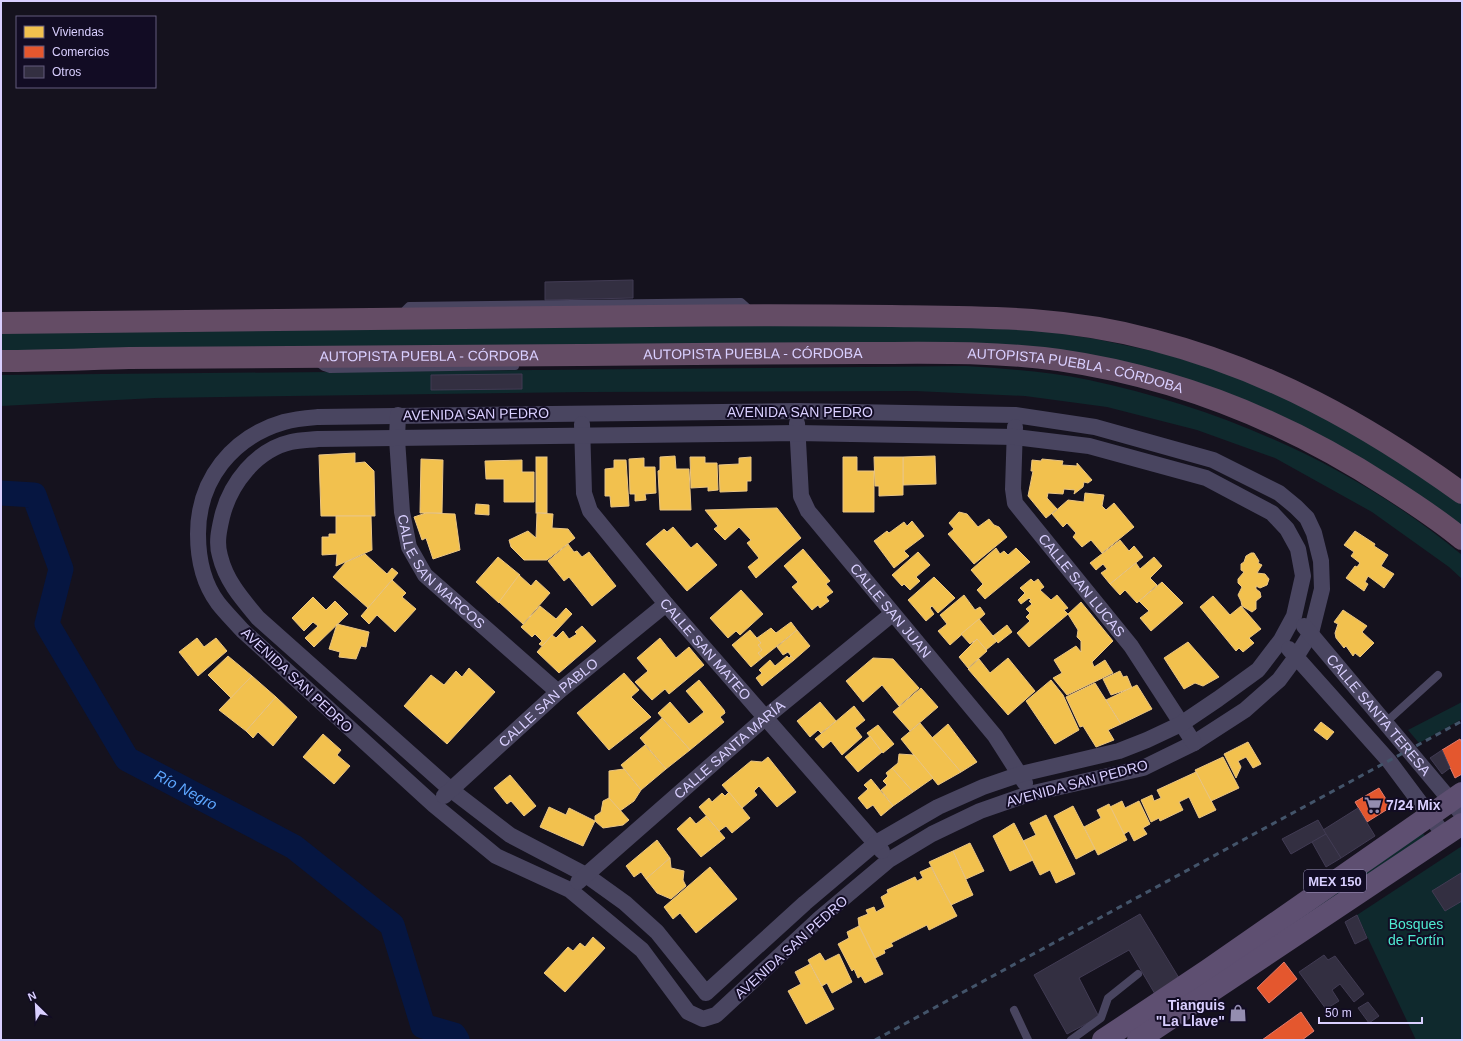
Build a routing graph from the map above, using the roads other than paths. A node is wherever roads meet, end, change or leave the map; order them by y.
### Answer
1 (1, 324) edge
2 (312, 358) junction
3 (1, 361) edge
4 (526, 366) dead end
5 (797, 411) junction
6 (582, 412) junction
7 (398, 415) junction
8 (1015, 415) junction
9 (797, 433) junction
10 (582, 435) junction
11 (1015, 437) junction
12 (397, 439) junction
13 (1462, 493) edge
14 (1462, 539) edge
15 (666, 604) junction
16 (892, 614) junction
17 (1294, 616) junction
18 (1310, 633) junction
19 (1281, 640) junction
20 (1296, 657) junction
21 (1438, 675) dead end
22 (558, 692) junction
23 (766, 717) junction
24 (1385, 723) junction
25 (1181, 724) junction
26 (1194, 743) junction
27 (1021, 774) junction
28 (450, 789) junction
29 (1029, 794) junction
30 (1458, 802) edge
31 (434, 805) junction
32 (1430, 815) junction
33 (1453, 830) edge
34 (876, 843) junction
35 (889, 860) junction
36 (586, 875) junction
37 (570, 890) junction
38 (1138, 974) dead end
39 (706, 993) junction
40 (1014, 1010) dead end
41 (703, 1019) junction
42 (1028, 1040) edge
43 (1071, 1040) edge
44 (1103, 1040) edge
45 (1138, 1040) edge

1 - 13 highway
2 - 3 highway, AUTOPISTA PUEBLA - CÓRDOBA
2 - 4 lane
2 - 14 highway, AUTOPISTA PUEBLA - CÓRDOBA
5 - 6 street, AVENIDA SAN PEDRO
5 - 8 street, AVENIDA SAN PEDRO
5 - 9 street, CALLE SAN JUAN
6 - 7 street, AVENIDA SAN PEDRO
6 - 10 street, CALLE SAN MATEO
7 - 12 street, CALLE SAN MARCOS
7 - 31 street, AVENIDA SAN PEDRO
8 - 11 street, CALLE SAN LUCAS
8 - 18 street, AVENIDA SAN PEDRO
9 - 10 street, AVENIDA SAN PEDRO
9 - 11 street, AVENIDA SAN PEDRO
9 - 16 street, CALLE SAN JUAN
10 - 12 street, AVENIDA SAN PEDRO
10 - 15 street, CALLE SAN MATEO
11 - 17 street, AVENIDA SAN PEDRO
11 - 25 street, CALLE SAN LUCAS
12 - 22 street, CALLE SAN MARCOS
12 - 28 street, AVENIDA SAN PEDRO
15 - 22 street, CALLE SAN PABLO
15 - 23 street, CALLE SAN MATEO
16 - 23 street, CALLE SANTA MARÍA
16 - 27 street, CALLE SAN JUAN
17 - 18 street, CALLE SANTA TERESA
17 - 19 street, AVENIDA SAN PEDRO
18 - 20 street, AVENIDA SAN PEDRO
18 - 24 street, CALLE SANTA TERESA
19 - 20 street, CALLE SANTA TERESA
19 - 25 street, AVENIDA SAN PEDRO
20 - 26 street, AVENIDA SAN PEDRO
20 - 32 street, CALLE SANTA TERESA
21 - 24 lane
22 - 28 street, CALLE SAN PABLO
23 - 34 street, CALLE SAN MATEO
23 - 36 street, CALLE SANTA MARÍA
24 - 30 street, CALLE SANTA TERESA
25 - 26 street, CALLE SAN LUCAS
25 - 27 street, AVENIDA SAN PEDRO
26 - 29 street, AVENIDA SAN PEDRO
27 - 29 street, CALLE SAN JUAN
27 - 34 street, AVENIDA SAN PEDRO
28 - 31 street, CALLE SAN PABLO
28 - 36 street, AVENIDA SAN PEDRO
29 - 35 street, AVENIDA SAN PEDRO
30 - 32 main road, MEX 150
31 - 37 street, AVENIDA SAN PEDRO
32 - 33 street, CALLE SANTA TERESA
32 - 44 main road, MEX 150
33 - 45 main road, MEX 150
34 - 35 street, CALLE SAN MATEO
34 - 39 street, AVENIDA SAN PEDRO
35 - 41 street, AVENIDA SAN PEDRO
36 - 37 street, CALLE SANTA MARÍA
36 - 39 street, AVENIDA SAN PEDRO
37 - 41 street, AVENIDA SAN PEDRO
38 - 43 lane
39 - 41 street
40 - 42 lane

